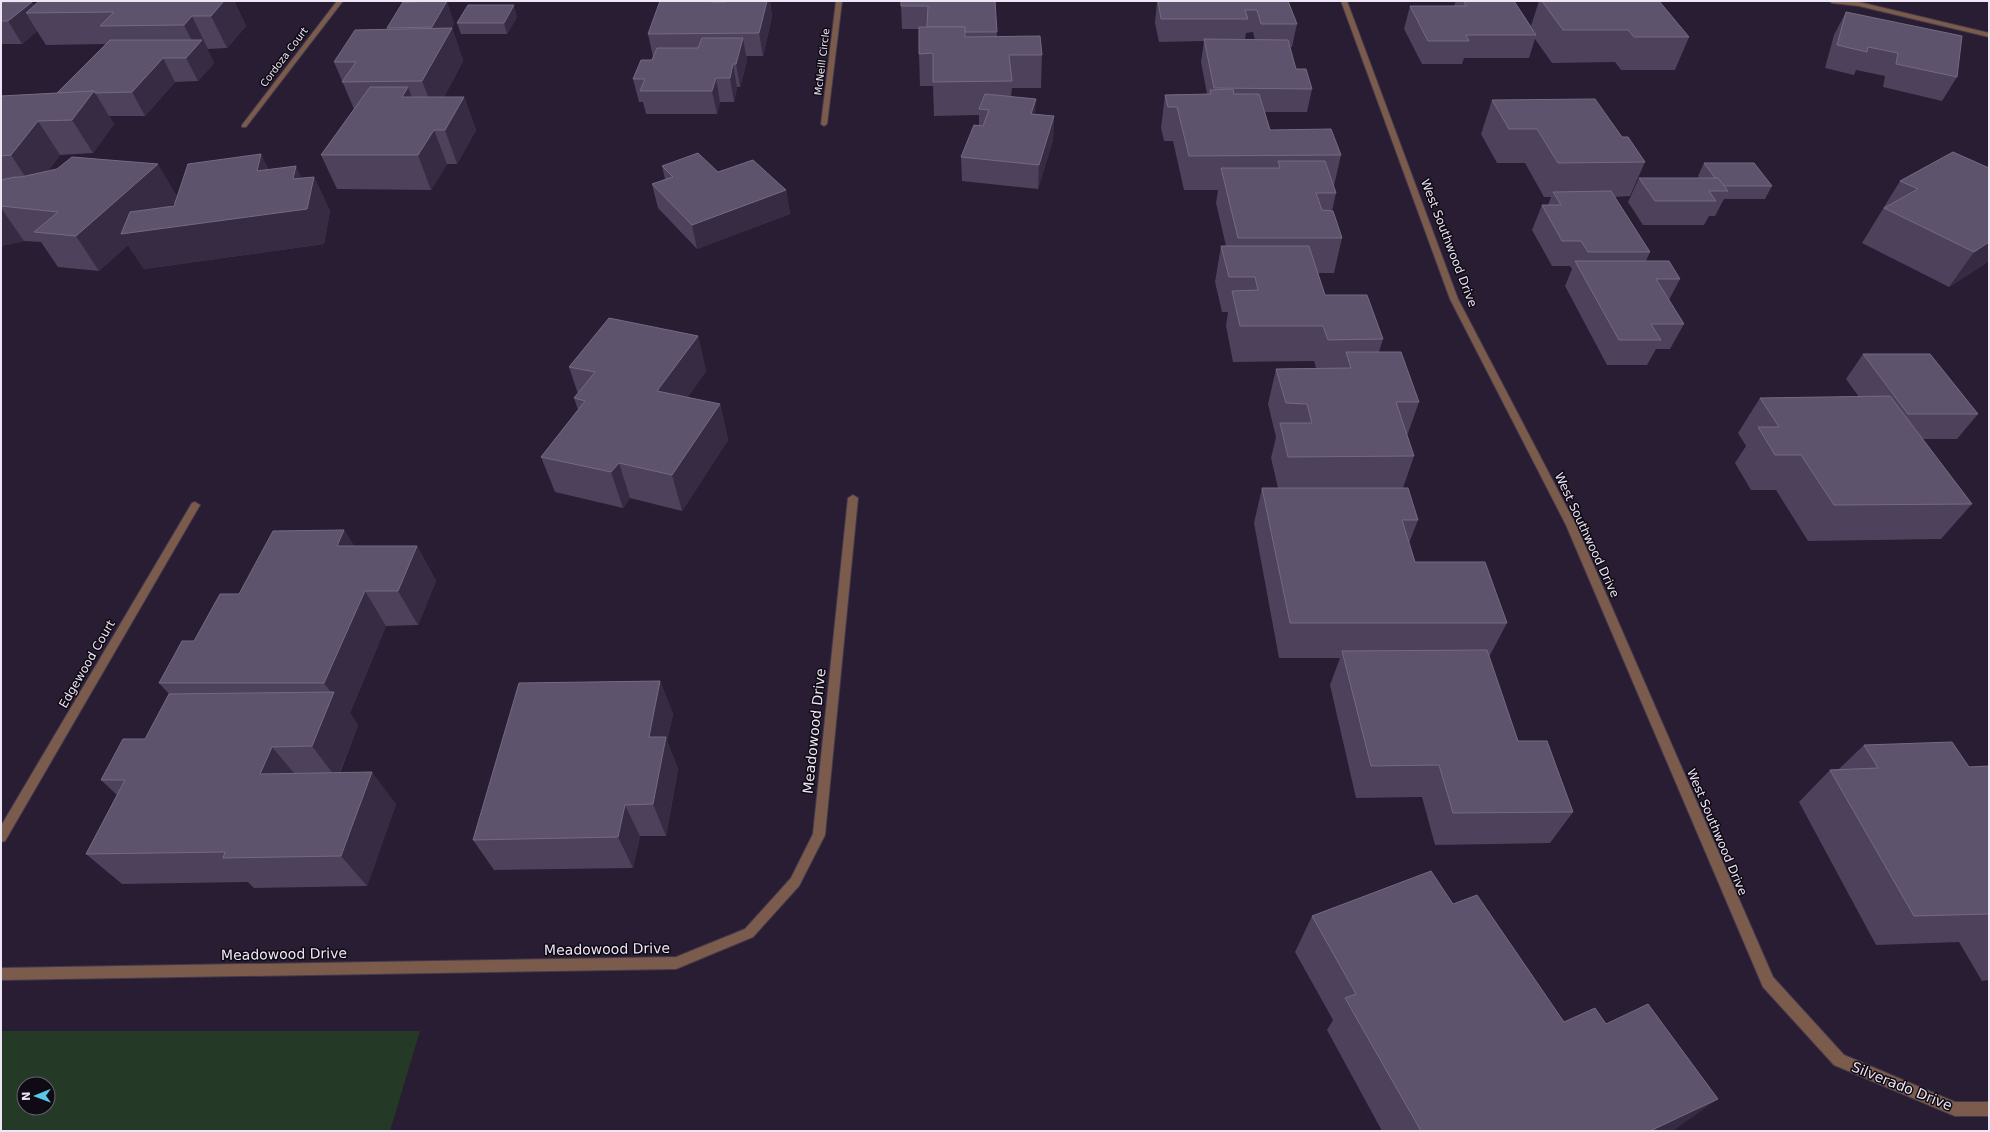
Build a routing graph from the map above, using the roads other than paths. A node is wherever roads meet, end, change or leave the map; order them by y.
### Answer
1 (340, 1) edge
2 (838, 1) edge
3 (1344, 1) edge
4 (1832, 1) edge
5 (1989, 34) edge
6 (824, 124) dead end
7 (244, 126) dead end
8 (853, 498) dead end
9 (195, 505) dead end
10 (1, 837) edge
11 (1, 974) edge
12 (1839, 1060) joint
13 (1989, 1109) edge

1 - 7 street, Cordoza Court
2 - 6 street, McNeill Circle
3 - 12 street, West Southwood Drive
4 - 5 street
8 - 11 street, Meadowood Drive
9 - 10 street, Edgewood Court
12 - 13 street, Silverado Drive

